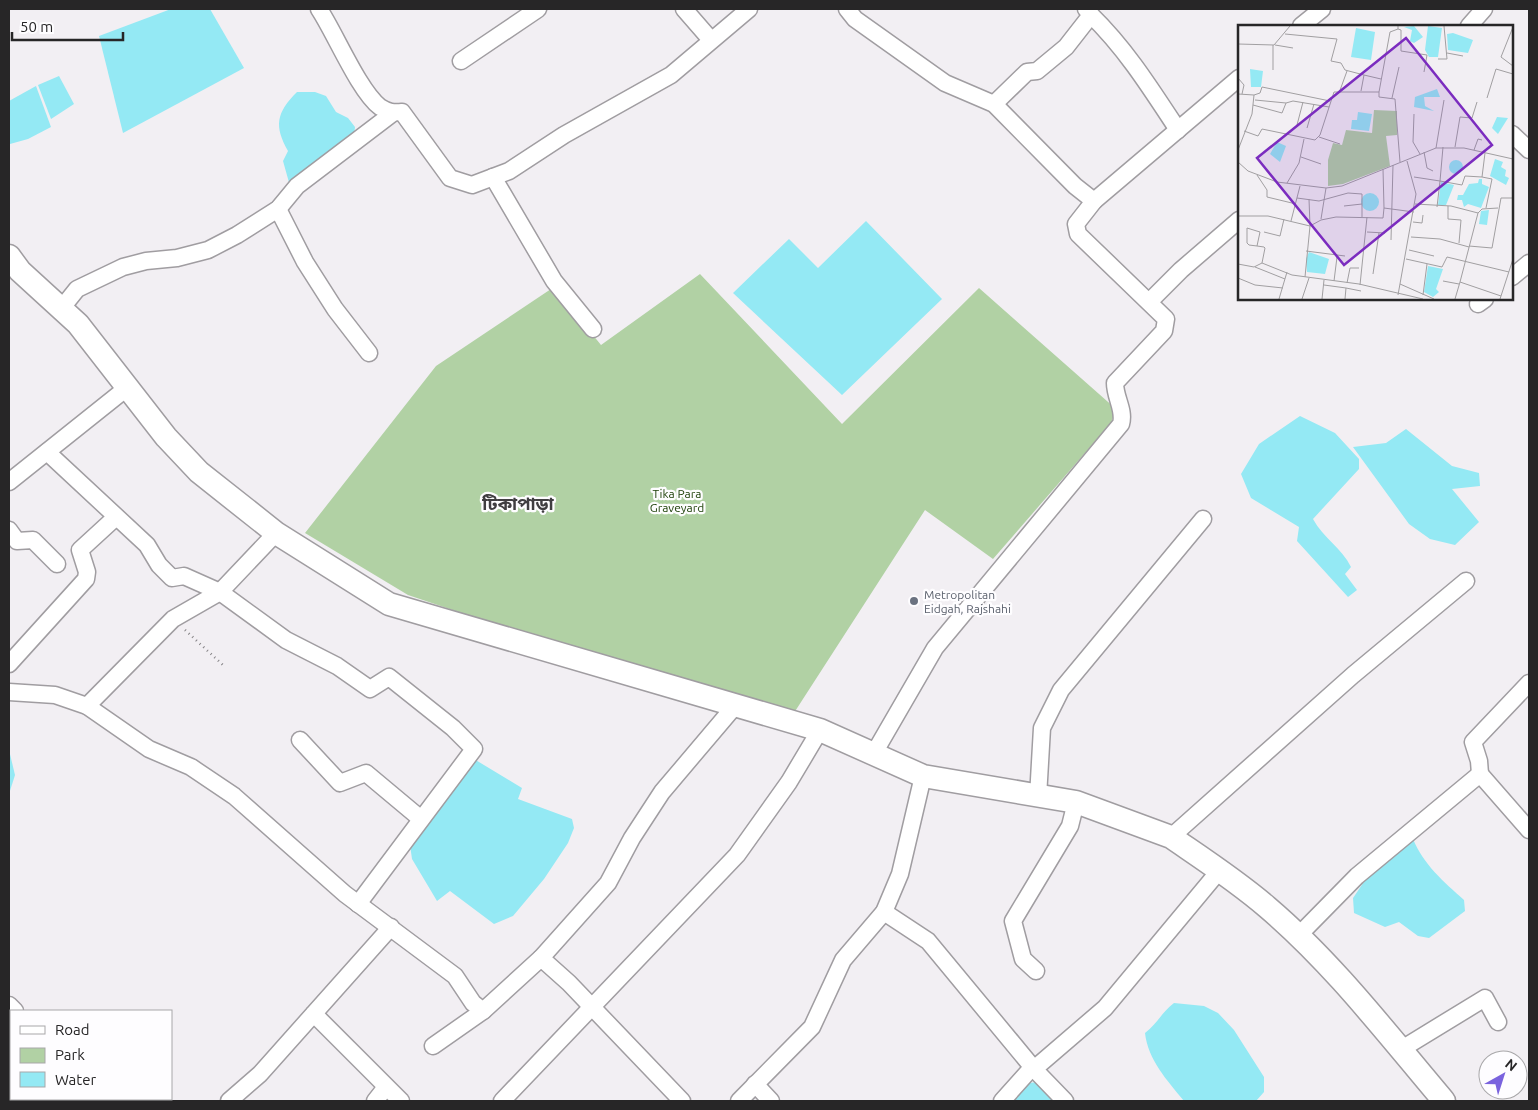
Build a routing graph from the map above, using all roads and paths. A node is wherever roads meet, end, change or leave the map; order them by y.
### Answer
1 (319, 9) edge
2 (538, 9) edge
3 (684, 9) edge
4 (847, 9) edge
5 (1322, 9) edge
6 (1484, 9) edge
7 (745, 10) edge
8 (1088, 12) edge
9 (1302, 25) edge
10 (1470, 25) edge
11 (711, 40) junction
12 (461, 61) dead end
13 (1238, 79) edge
14 (994, 104) junction
15 (393, 113) junction
16 (1178, 130) junction
17 (1513, 135) edge
18 (1529, 150) edge
19 (493, 177) junction
20 (1094, 201) junction
21 (278, 209) junction
22 (1238, 221) edge
23 (9, 256) edge
24 (1529, 263) edge
25 (1513, 276) edge
26 (1149, 302) junction
27 (61, 309) junction
28 (594, 329) dead end
29 (369, 353) dead end
30 (128, 386) junction
31 (47, 452) junction
32 (10, 480) edge
33 (116, 517) junction
34 (1203, 519) dead end
35 (9, 530) edge
36 (276, 533) junction
37 (57, 564) dead end
38 (1466, 582) dead end
39 (220, 592) junction
40 (173, 619) junction
41 (9, 664) edge
42 (223, 665) dead end
43 (1529, 683) edge
44 (9, 692) edge
45 (87, 706) junction
46 (734, 707) junction
47 (820, 730) junction
48 (300, 740) dead end
49 (872, 755) junction
50 (1480, 774) junction
51 (922, 776) junction
52 (1038, 797) junction
53 (1076, 802) junction
54 (420, 819) junction
55 (1529, 830) edge
56 (1171, 836) junction
57 (1219, 871) junction
58 (358, 904) junction
59 (884, 912) junction
60 (391, 927) junction
61 (1298, 936) junction
62 (541, 958) junction
63 (1036, 971) dead end
64 (591, 1006) junction
65 (483, 1011) junction
66 (314, 1014) junction
67 (1498, 1022) dead end
68 (433, 1046) dead end
69 (1400, 1050) junction
70 (1034, 1069) junction
71 (756, 1084) junction
72 (386, 1086) junction
73 (229, 1101) edge
74 (374, 1101) edge
75 (401, 1101) edge
76 (502, 1101) edge
77 (682, 1101) edge
78 (739, 1101) edge
79 (771, 1101) edge
80 (1002, 1101) edge
81 (1065, 1101) edge
82 (1444, 1101) edge

1 - 15 street
2 - 12 street
3 - 11 street
4 - 14 street
5 - 9 street
6 - 10 street
7 - 11 street
8 - 14 street
8 - 16 street
11 - 19 street
13 - 16 street
14 - 20 street
15 - 19 street
15 - 21 street
16 - 20 street
17 - 18 street
19 - 28 street
20 - 26 street
21 - 27 street
21 - 29 street
22 - 26 street
23 - 27 main road
24 - 25 street
26 - 49 street
27 - 30 main road
30 - 31 street
30 - 36 main road
31 - 32 street
31 - 33 street
33 - 39 street
33 - 41 street
34 - 52 street
35 - 37 street
36 - 39 street
36 - 46 main road
38 - 56 street
39 - 40 street
39 - 54 street
40 - 42 path
40 - 45 street
43 - 50 street
44 - 45 street
45 - 58 street
46 - 47 main road
46 - 62 street
47 - 49 main road
47 - 64 street
48 - 54 street
49 - 51 main road
50 - 55 street
50 - 61 street
51 - 52 main road
51 - 59 street
52 - 53 main road
53 - 56 main road
53 - 63 street
54 - 58 street
56 - 57 main road
57 - 61 main road
57 - 70 street
58 - 60 street
59 - 70 street
59 - 71 street
60 - 65 street
60 - 66 street
61 - 69 main road
62 - 64 street
62 - 65 street
64 - 76 street
64 - 77 street
65 - 68 street
66 - 72 street
66 - 73 street
67 - 69 street
69 - 82 main road
70 - 80 street
70 - 81 street
71 - 78 street
71 - 79 street
72 - 74 street
72 - 75 street

